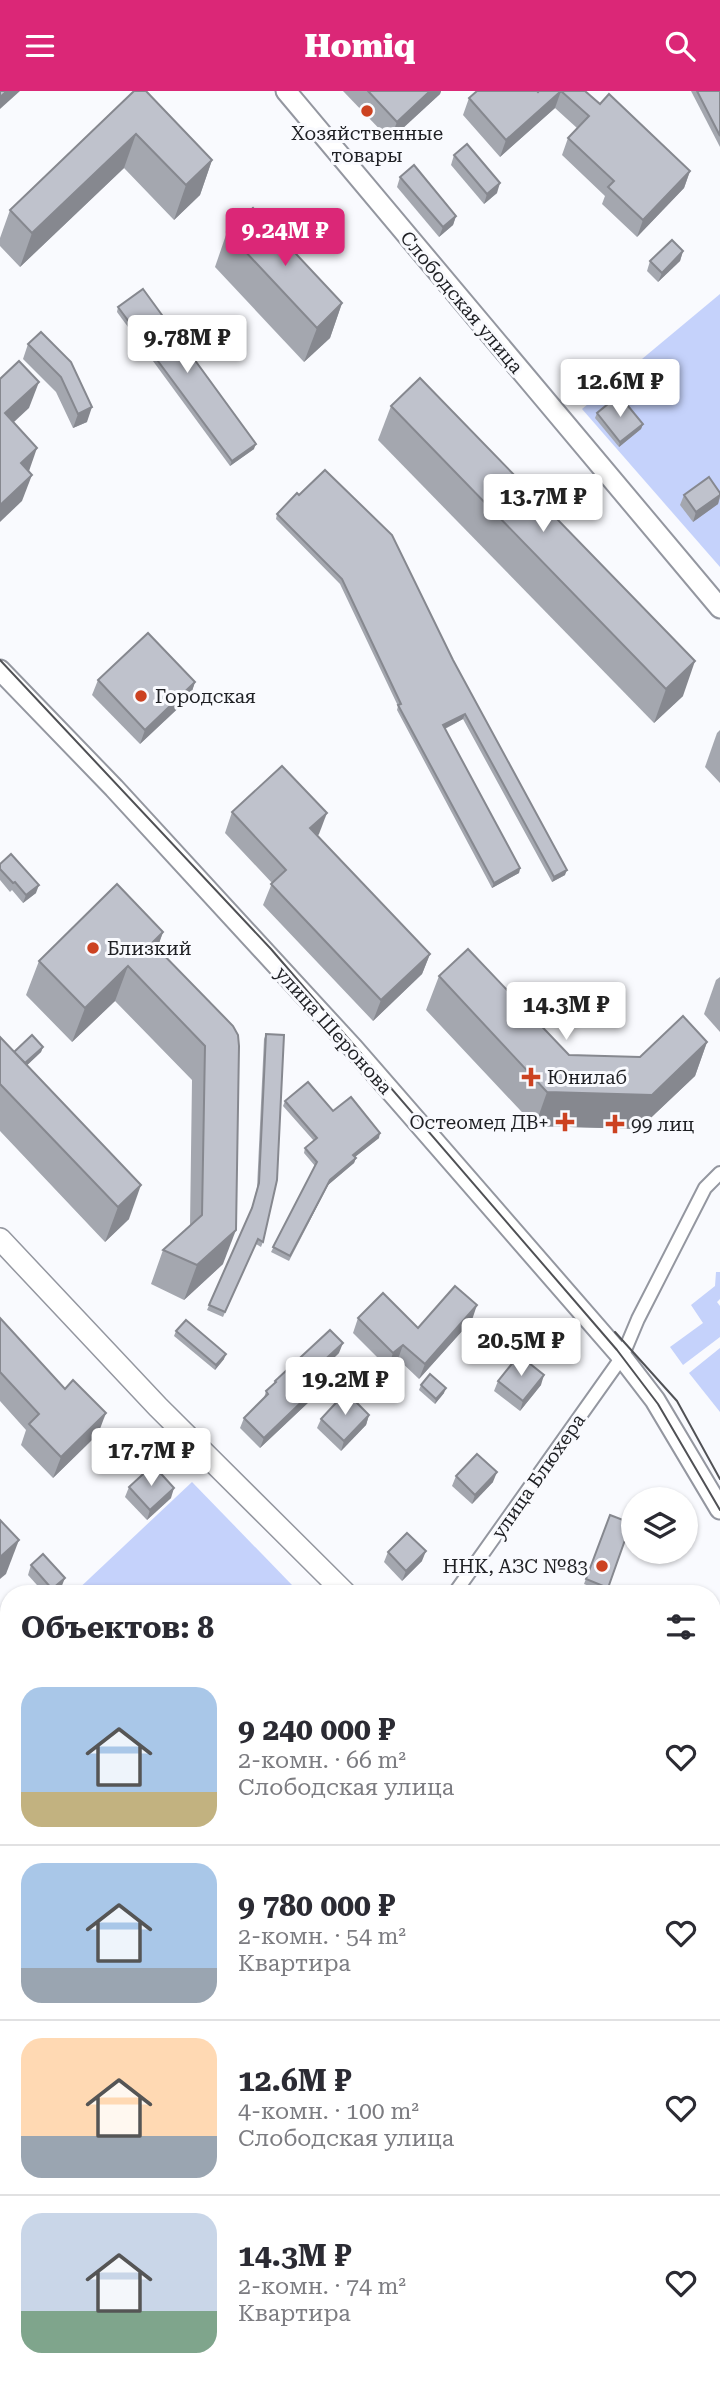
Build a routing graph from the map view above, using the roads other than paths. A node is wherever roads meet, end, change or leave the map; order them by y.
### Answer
1 (286, 91) edge
2 (720, 608) edge
3 (0, 670) edge
4 (720, 1173) edge
5 (0, 1239) edge
6 (622, 1357) junction
7 (720, 1509) edge
8 (337, 1585) edge
9 (460, 1585) edge

1 - 2 main road, Слободская улица
3 - 6 main road, улица Шеронова
4 - 6 street, улица Блюхера
5 - 8 main road
6 - 7 main road, улица Шеронова
6 - 9 street, улица Блюхера

